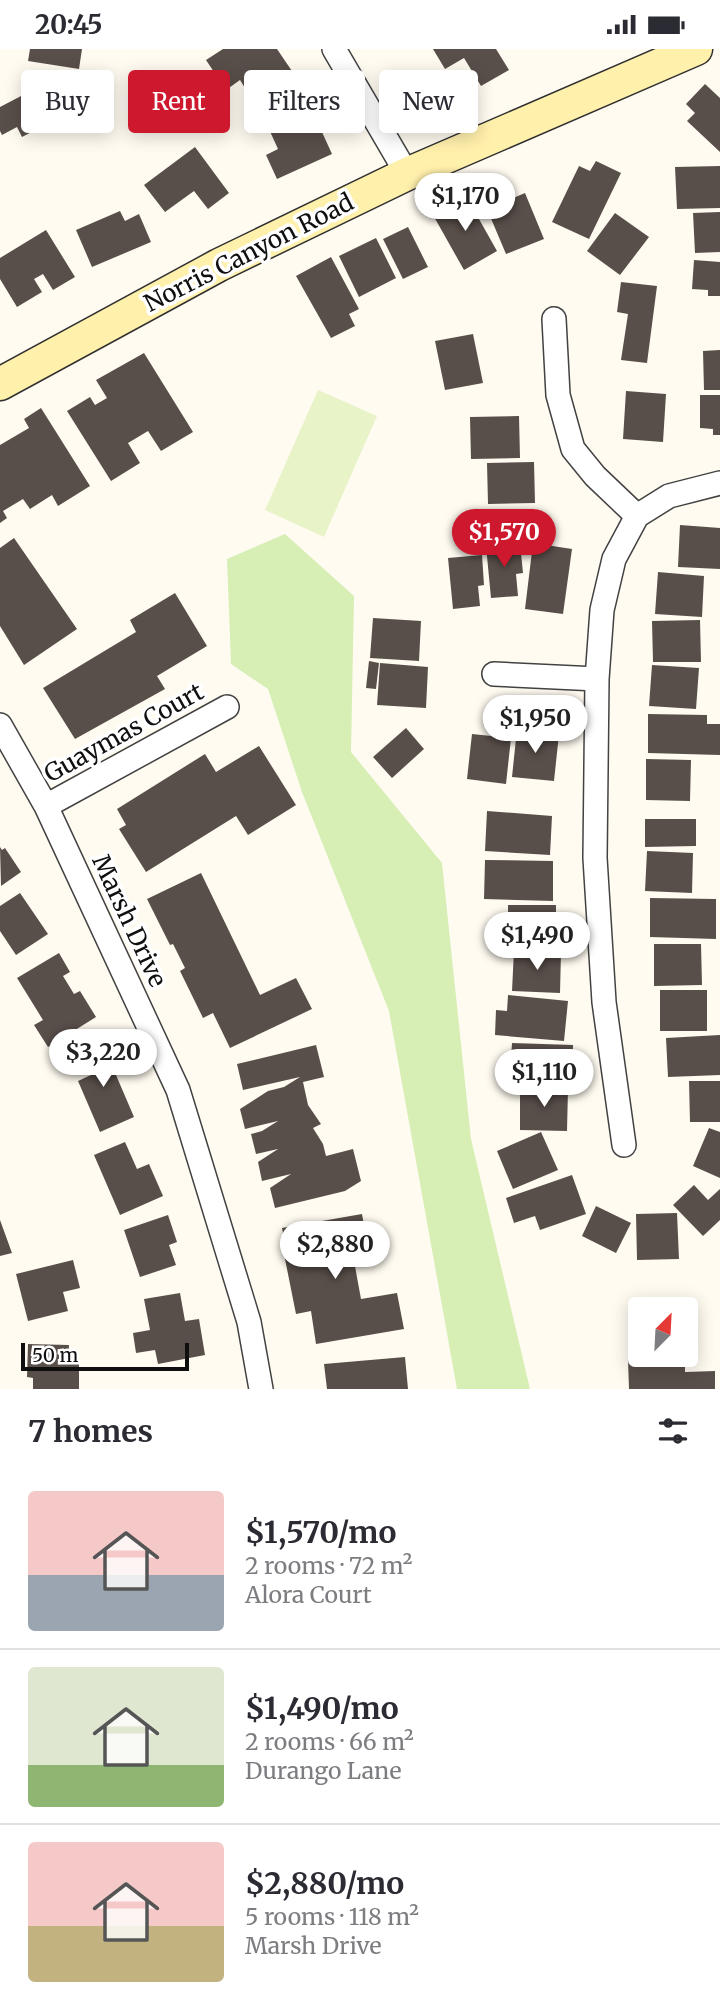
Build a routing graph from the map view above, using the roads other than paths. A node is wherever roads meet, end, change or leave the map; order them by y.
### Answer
1 (334, 49) edge
2 (696, 49) edge
3 (407, 174) junction
4 (554, 319) dead end
5 (0, 384) edge
6 (720, 482) edge
7 (637, 516) junction
8 (494, 674) dead end
9 (597, 680) junction
10 (227, 707) dead end
11 (0, 725) edge
12 (46, 806) junction
13 (624, 1145) dead end
14 (261, 1389) edge

1 - 3 street
2 - 3 street, Norris Canyon Road
3 - 5 street, Norris Canyon Road
4 - 7 street
6 - 7 street
7 - 9 street
8 - 9 street
9 - 13 street
10 - 12 street, Guaymas Court
11 - 12 street, Marsh Drive
12 - 14 street, Marsh Drive

